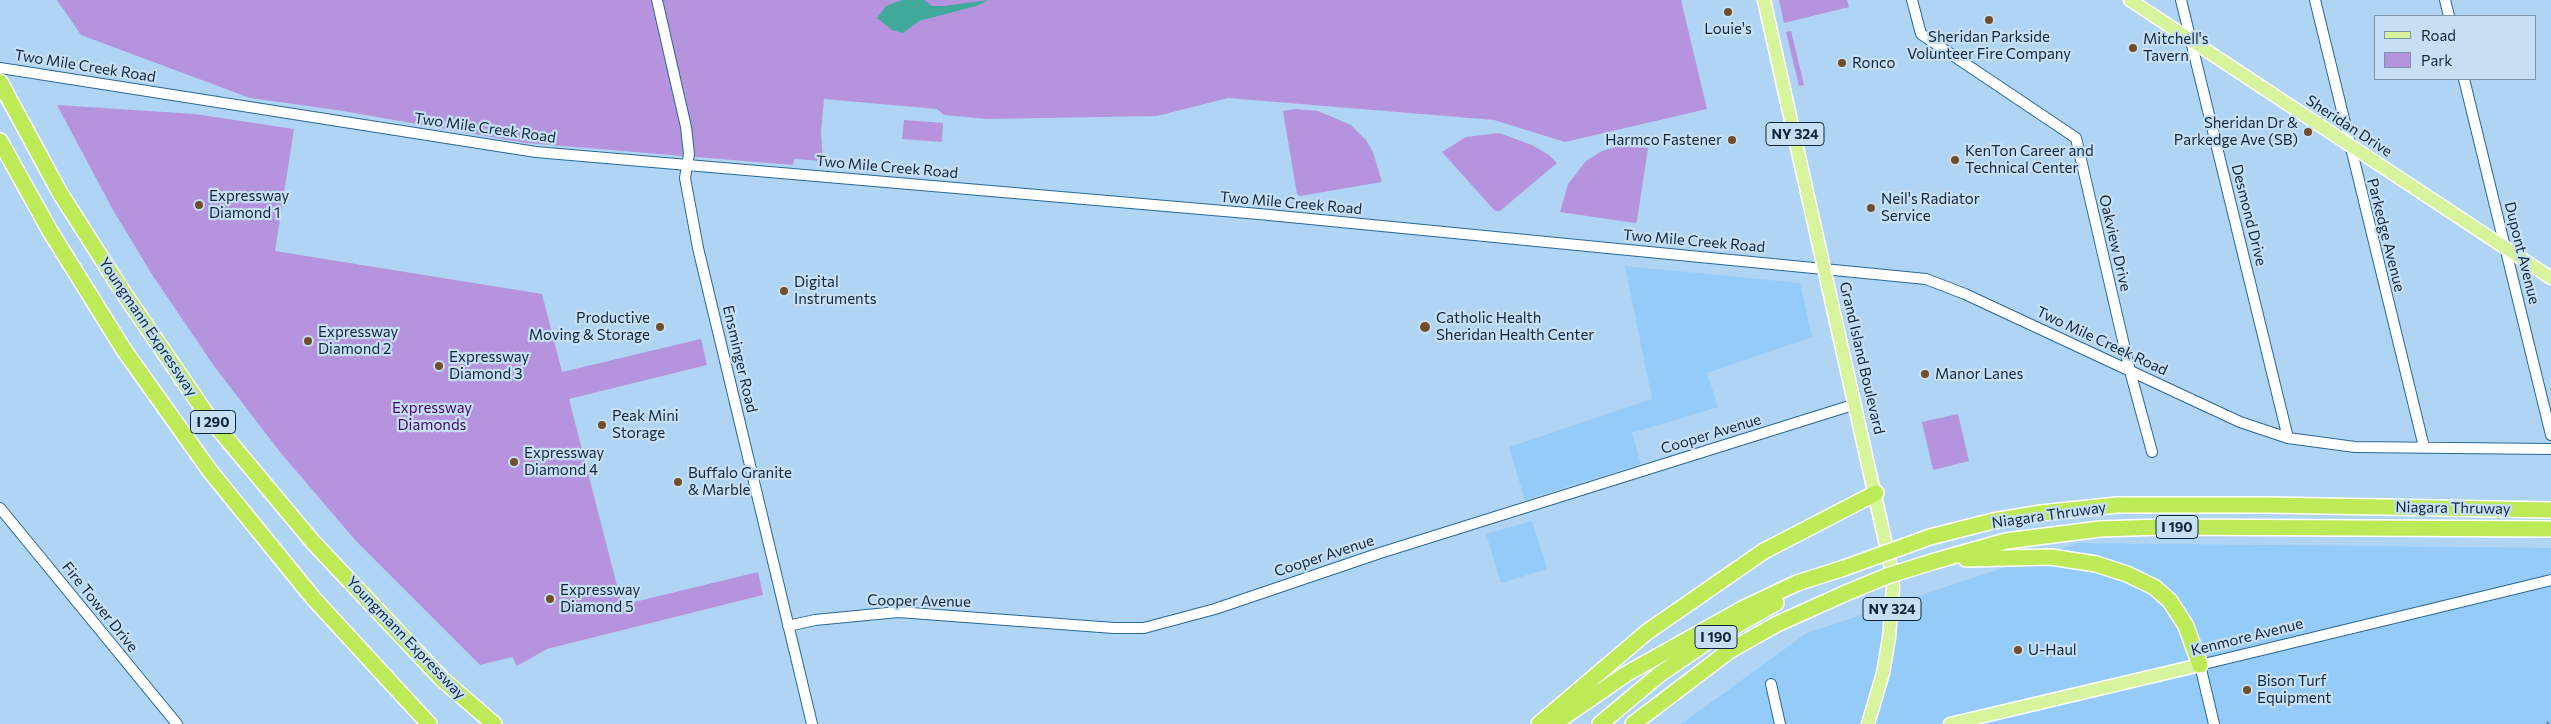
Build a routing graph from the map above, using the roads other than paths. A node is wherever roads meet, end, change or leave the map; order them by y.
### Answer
1 (657, 0) edge
2 (1764, 0) edge
3 (1912, 0) edge
4 (2130, 0) edge
5 (2181, 0) edge
6 (2315, 0) edge
7 (2445, 0) edge
8 (2449, 15) edge
9 (2190, 40) junction
10 (0, 68) edge
11 (2464, 80) edge
12 (0, 82) edge
13 (0, 141) edge
14 (2348, 145) junction
15 (687, 165) junction
16 (2505, 248) junction
17 (1826, 269) junction
18 (2551, 278) edge
19 (2130, 371) junction
20 (1856, 404) junction
21 (2551, 435) edge
22 (2288, 438) junction
23 (2424, 447) junction
24 (2551, 449) edge
25 (2152, 452) dead end
26 (1876, 493) junction
27 (0, 508) edge
28 (2551, 510) edge
29 (2551, 529) edge
30 (1935, 561) junction
31 (1844, 568) junction
32 (2551, 580) edge
33 (788, 626) junction
34 (2200, 665) junction
35 (1771, 684) dead end
36 (177, 724) edge
37 (429, 724) edge
38 (494, 724) edge
39 (812, 724) edge
40 (1539, 724) edge
41 (1553, 724) edge
42 (1600, 724) edge
43 (1633, 724) edge
44 (1780, 724) edge
45 (1868, 724) edge
46 (1950, 724) edge
47 (2214, 724) edge

1 - 15 street, Ensminger Road
2 - 17 main road, Grand Island Boulevard / NY 324
3 - 19 street, Oakview Drive
4 - 9 main road, Sheridan Drive
5 - 9 street, Desmond Drive
6 - 14 street, Parkedge Avenue
7 - 8 street
9 - 14 main road, Sheridan Drive
9 - 22 street, Desmond Drive
10 - 15 street, Two Mile Creek Road
11 - 16 street, Dupont Avenue
12 - 38 highway, Youngmann Expressway / I 290
13 - 37 highway, Youngmann Expressway / I 290
14 - 16 main road, Sheridan Drive
14 - 23 street, Parkedge Avenue
15 - 17 street, Two Mile Creek Road
15 - 33 street, Ensminger Road
16 - 18 main road, Sheridan Drive
16 - 21 street, Dupont Avenue
17 - 19 street, Two Mile Creek Road
17 - 20 main road, Grand Island Boulevard / NY 324
19 - 22 street, Two Mile Creek Road
19 - 25 street, Oakview Drive
20 - 26 main road, Grand Island Boulevard / NY 324
20 - 33 street, Cooper Avenue
22 - 23 street, Two Mile Creek Road
23 - 24 street, Two Mile Creek Road
26 - 40 highway
26 - 45 main road, Grand Island Boulevard / NY 324
27 - 36 street, Fire Tower Drive
28 - 31 highway, Niagara Thruway / I 190, bridge
29 - 30 highway, Niagara Thruway / I 190
30 - 34 highway
30 - 43 highway, Niagara Thruway / I 190, bridge
31 - 41 highway
31 - 42 highway, Niagara Thruway / I 190
32 - 34 street, Kenmore Avenue
33 - 39 street, Ensminger Road
34 - 46 main road, Kenmore Avenue
34 - 47 street
35 - 44 street

